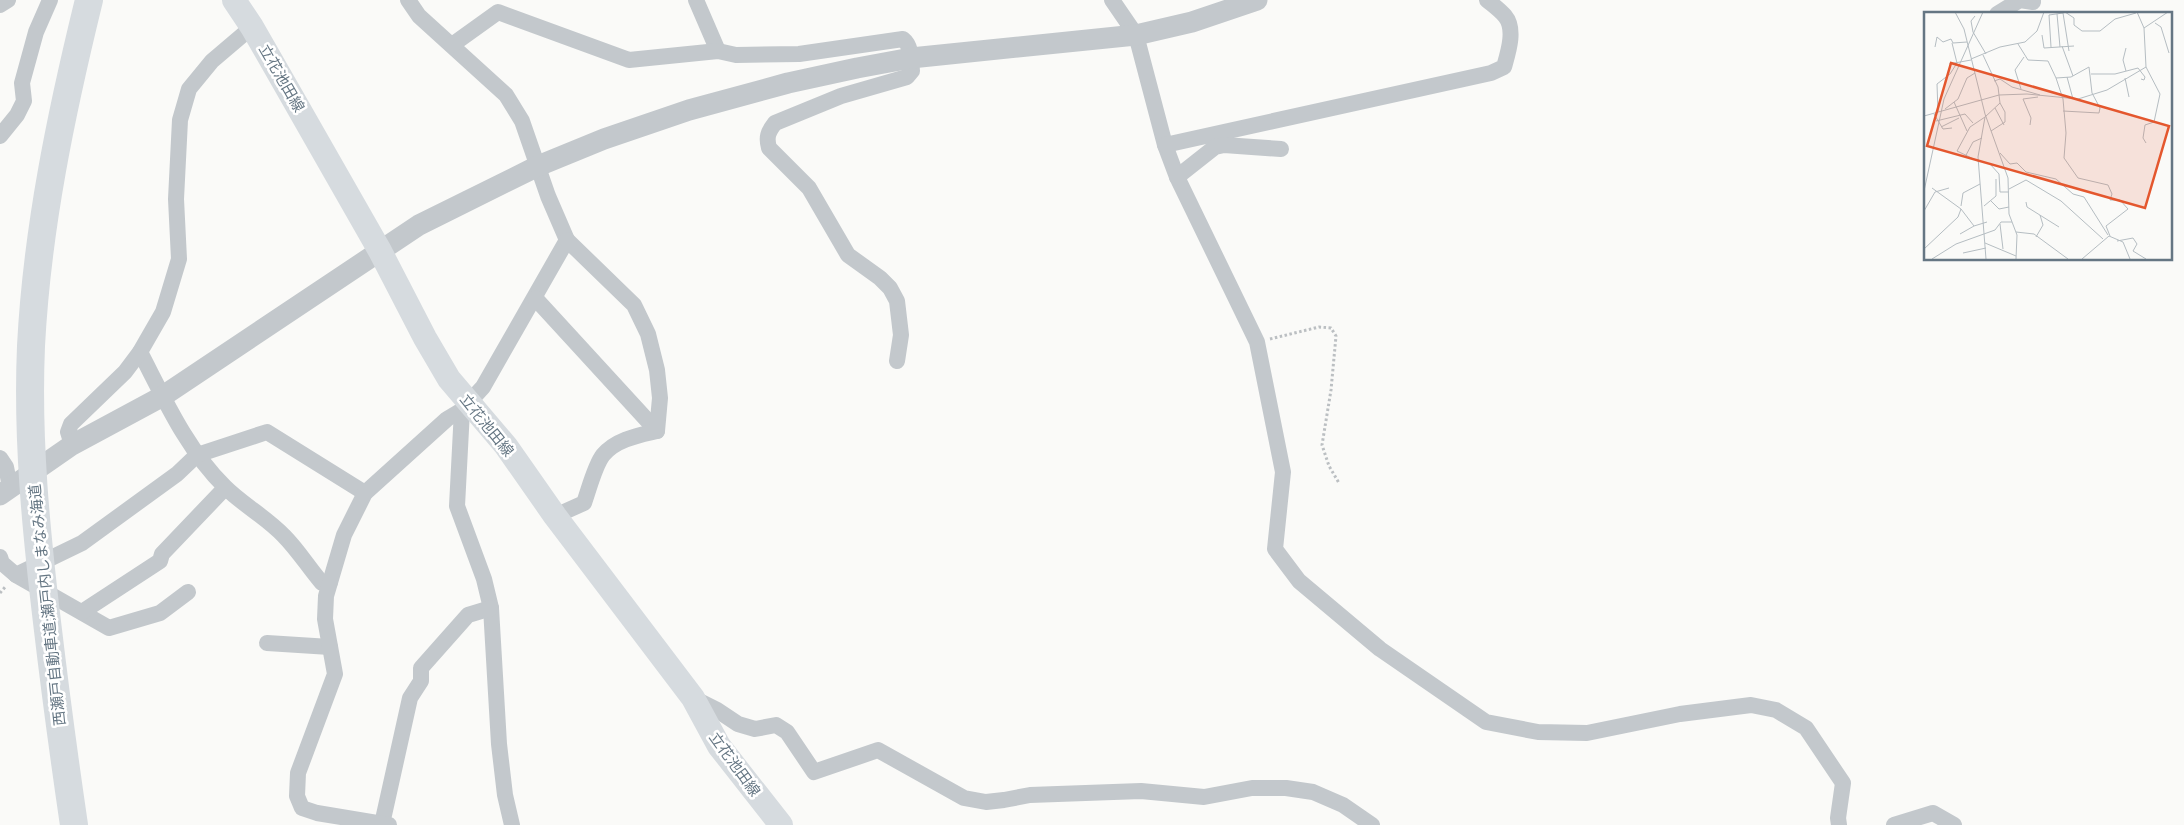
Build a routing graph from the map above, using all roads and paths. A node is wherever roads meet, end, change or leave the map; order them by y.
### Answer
1 (8, 0) edge
2 (50, 0) edge
3 (89, 0) edge
4 (234, 0) edge
5 (408, 0) edge
6 (696, 0) edge
7 (1112, 0) edge
8 (1257, 0) edge
9 (1487, 0) edge
10 (2033, 0) edge
11 (1223, 5) edge
12 (0, 6) edge
13 (2000, 12) edge
14 (252, 27) junction
15 (1136, 35) junction
16 (452, 45) junction
17 (718, 51) junction
18 (911, 58) junction
19 (0, 136) edge
20 (1165, 144) junction
21 (1281, 149) dead end
22 (538, 166) junction
23 (1177, 177) junction
24 (567, 240) junction
25 (380, 251) junction
26 (535, 298) junction
27 (1258, 342) junction
28 (140, 352) junction
29 (897, 362) dead end
30 (163, 396) junction
31 (466, 407) junction
32 (657, 430) junction
33 (72, 445) junction
34 (197, 455) junction
35 (0, 458) edge
36 (1339, 483) dead end
37 (225, 488) junction
38 (5, 491) edge
39 (364, 493) junction
40 (555, 516) junction
41 (0, 557) edge
42 (16, 575) junction
43 (330, 582) junction
44 (188, 592) dead end
45 (491, 608) junction
46 (82, 612) junction
47 (267, 643) dead end
48 (330, 647) junction
49 (693, 698) junction
50 (382, 824) edge
51 (74, 825) edge
52 (389, 825) edge
53 (512, 825) edge
54 (781, 825) edge
55 (1372, 825) edge
56 (1839, 825) edge
57 (1894, 825) edge
58 (1954, 825) edge

1 - 12 street
2 - 19 street
3 - 51 highway, 西瀬戸自動車道;瀬戸内しまなみ海道
4 - 14 main road, 立花池田線
5 - 16 street
6 - 17 street
7 - 15 street
8 - 11 street
9 - 20 street
10 - 13 street
11 - 15 street
14 - 25 main road, 立花池田線
14 - 28 street
15 - 18 street
15 - 20 street
16 - 17 street
16 - 22 street
17 - 18 street
18 - 22 street
18 - 29 street
20 - 23 street
21 - 23 street
22 - 24 street
22 - 25 street
23 - 27 street
24 - 26 street
24 - 32 street
25 - 30 street
25 - 31 main road, 立花池田線
26 - 31 street
26 - 32 street
27 - 36 path
27 - 56 street
28 - 30 street
28 - 33 street
30 - 33 street
30 - 34 street
31 - 39 street
31 - 40 main road, 立花池田線
31 - 45 street
32 - 40 street
33 - 38 street
34 - 37 street
34 - 39 street
34 - 42 street
35 - 38 street
37 - 43 street
37 - 46 street
39 - 43 street
40 - 49 main road, 立花池田線
41 - 42 street
42 - 46 street
43 - 48 street
44 - 46 street
45 - 50 street
45 - 53 street
47 - 48 street
48 - 50 street
49 - 54 main road, 立花池田線
49 - 55 street
50 - 52 street
57 - 58 street

